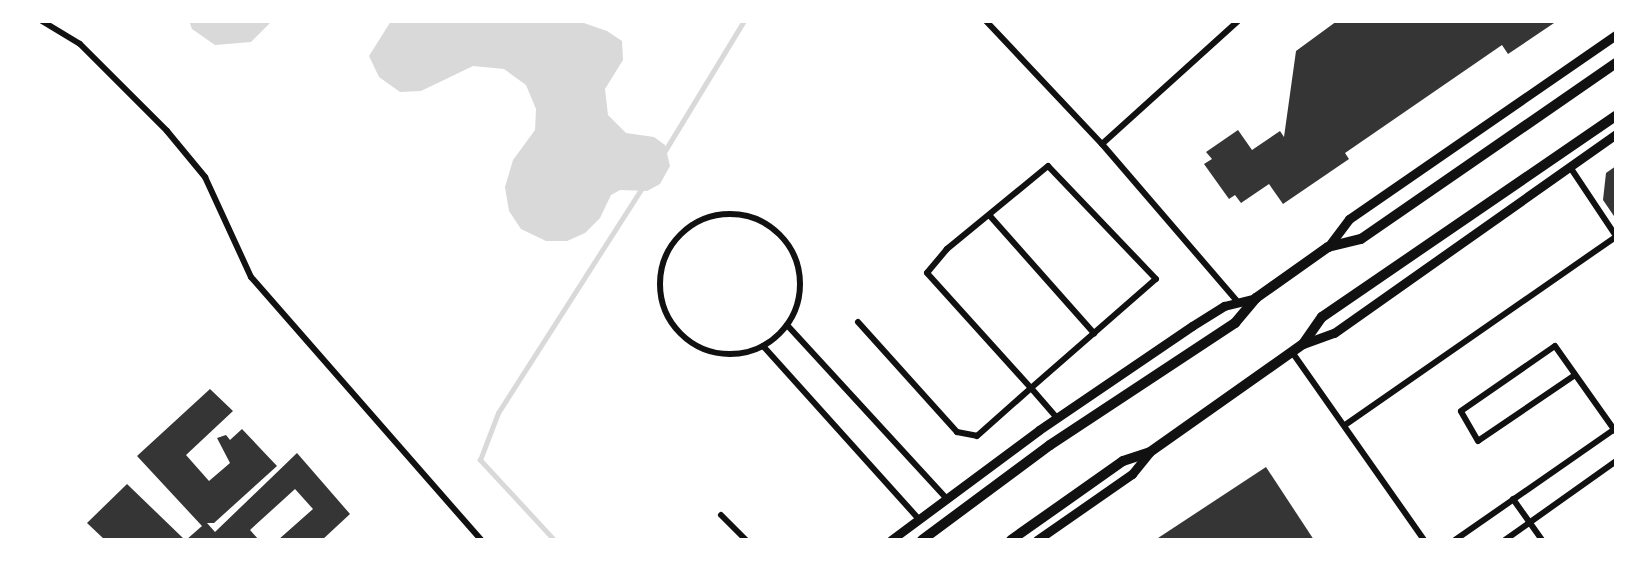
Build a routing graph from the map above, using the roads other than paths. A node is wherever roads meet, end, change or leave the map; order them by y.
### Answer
1 (43, 21) edge
2 (986, 21) edge
3 (1238, 21) edge
4 (1616, 35) edge
5 (1616, 62) edge
6 (1616, 116) edge
7 (1616, 134) edge
8 (1102, 144) junction
9 (1570, 167) junction
10 (990, 216) junction
11 (1616, 237) edge
12 (1328, 247) junction
13 (1256, 299) junction
14 (1238, 303) junction
15 (859, 322) dead end
16 (787, 324) junction
17 (1094, 332) junction
18 (1303, 344) junction
19 (763, 346) junction
20 (1292, 352) junction
21 (1575, 375) junction
22 (1031, 388) junction
23 (1056, 418) junction
24 (1345, 425) junction
25 (1615, 430) edge
26 (1150, 452) junction
27 (1616, 461) edge
28 (946, 498) junction
29 (1513, 499) junction
30 (721, 515) dead end
31 (918, 518) junction
32 (1530, 522) junction
33 (481, 540) edge
34 (746, 540) edge
35 (891, 540) edge
36 (922, 540) edge
37 (1011, 540) edge
38 (1037, 540) edge
39 (1424, 540) edge
40 (1455, 540) edge
41 (1505, 540) edge
42 (1542, 540) edge

1 - 33 street
2 - 8 street
3 - 8 street
4 - 12 main road
5 - 12 highway
6 - 18 highway
7 - 9 main road
8 - 14 street
9 - 11 street
9 - 18 main road
10 - 17 street
10 - 17 street
10 - 22 street
11 - 24 street
12 - 13 highway
13 - 14 main road
13 - 36 highway
14 - 23 main road
15 - 22 street
16 - 19 street
16 - 19 street
16 - 28 street
17 - 22 street
18 - 20 highway
19 - 31 street
20 - 24 street
20 - 26 highway
21 - 21 street
21 - 25 street
22 - 23 street
23 - 28 main road
24 - 39 street
25 - 29 street
26 - 37 highway
26 - 38 main road
27 - 32 street
28 - 31 main road
29 - 32 street
29 - 40 street
30 - 34 street
31 - 35 main road
32 - 41 street
32 - 42 street

